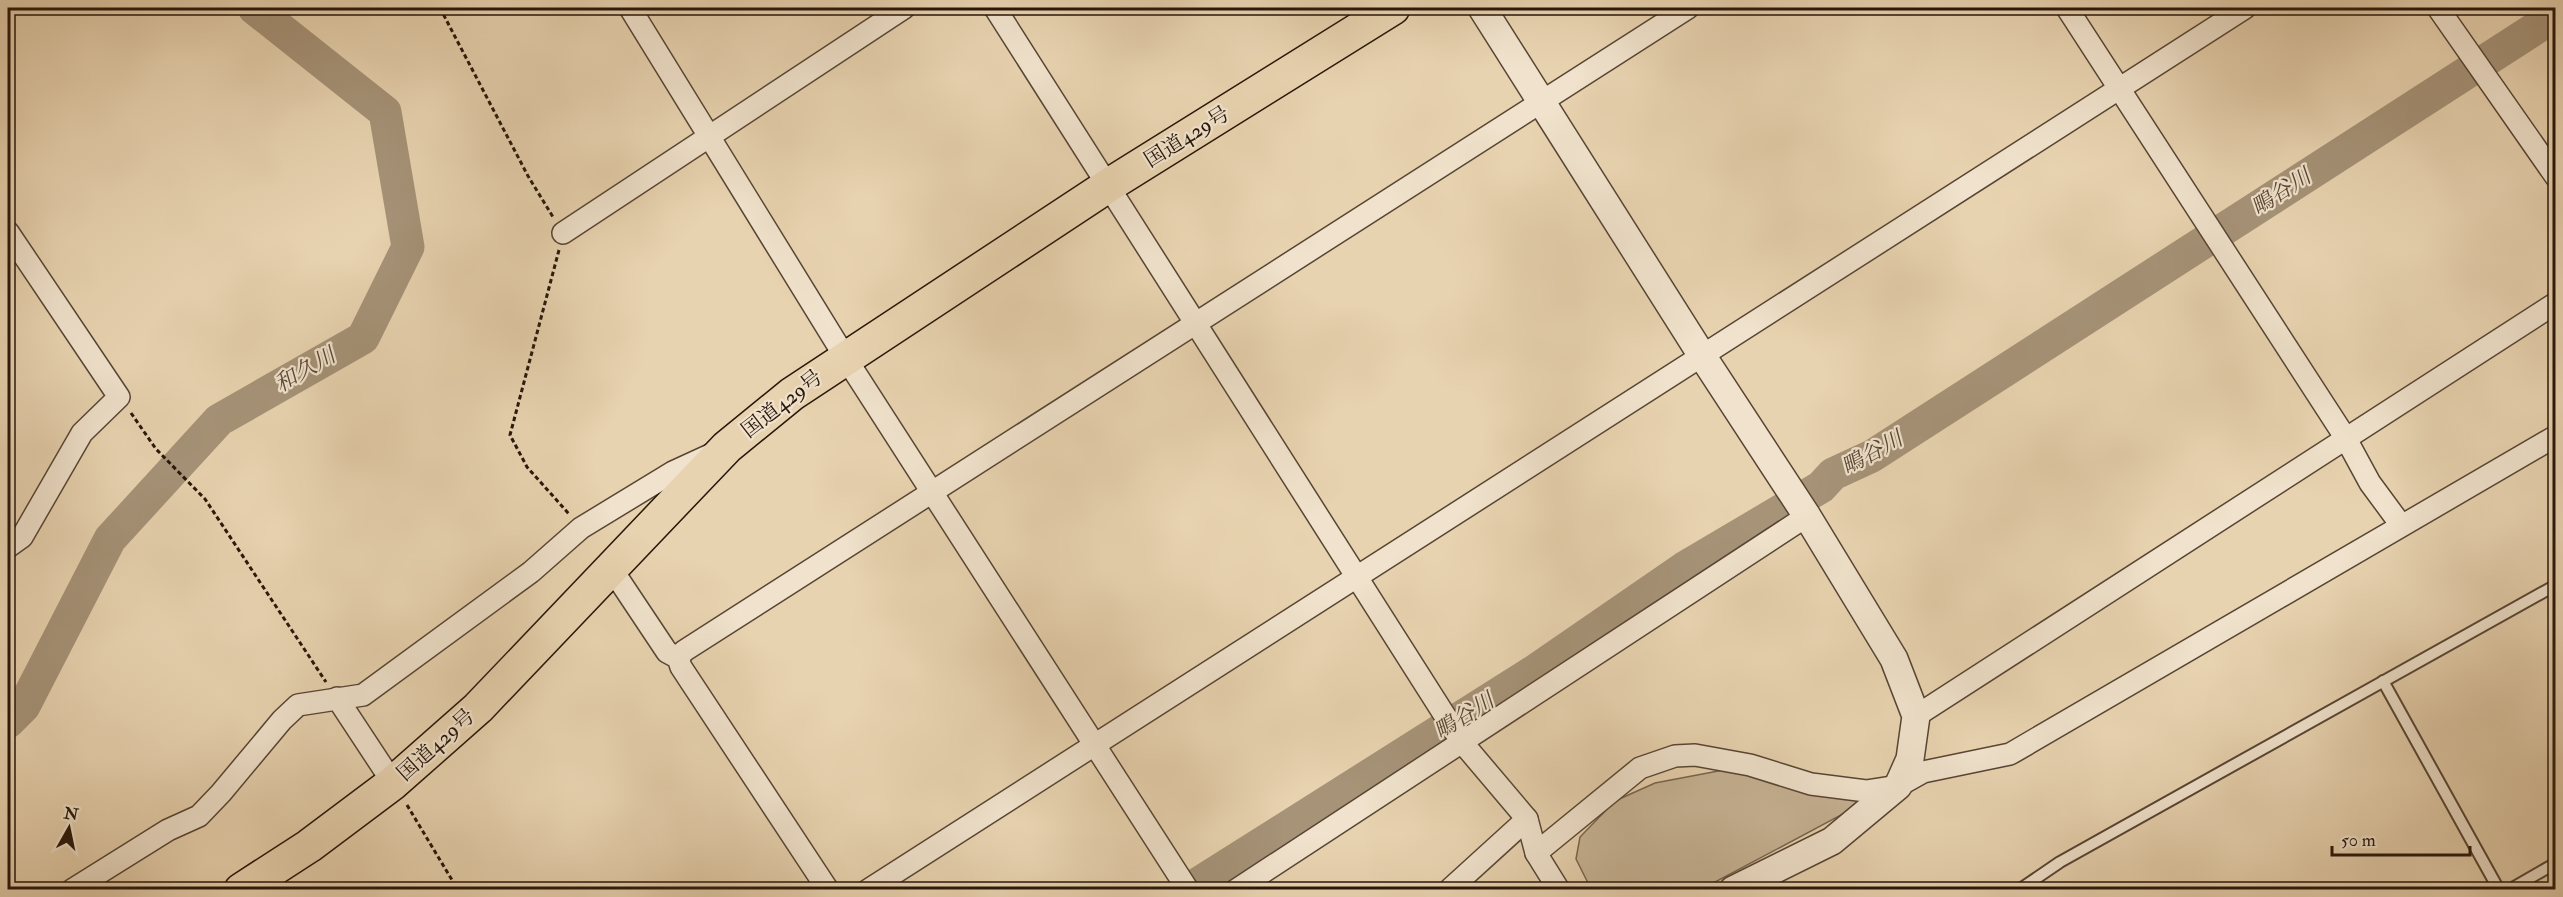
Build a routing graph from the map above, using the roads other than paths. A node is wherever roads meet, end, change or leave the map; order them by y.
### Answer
1 (630, 8) edge
2 (904, 8) edge
3 (995, 8) edge
4 (1393, 8) edge
5 (1482, 8) edge
6 (1688, 8) edge
7 (2067, 8) edge
8 (2245, 8) edge
9 (2438, 8) edge
10 (2119, 88) junction
11 (1543, 100) junction
12 (711, 136) junction
13 (2556, 177) edge
14 (1109, 185) junction
15 (8, 232) edge
16 (563, 233) road end
17 (2556, 303) edge
18 (1197, 324) junction
19 (1701, 354) junction
20 (845, 357) junction
21 (2556, 436) edge
22 (2345, 437) junction
23 (727, 447) junction
24 (932, 491) junction
25 (1807, 516) junction
26 (2401, 525) junction
27 (8, 547) edge
28 (611, 568) junction
29 (1357, 575) junction
30 (2556, 585) edge
31 (678, 658) junction
32 (2383, 681) junction
33 (337, 698) junction
34 (1916, 716) junction
35 (1461, 741) junction
36 (1095, 744) junction
37 (393, 783) junction
38 (1898, 786) junction
39 (1527, 819) junction
40 (1536, 853) junction
41 (2556, 863) edge
42 (72, 890) edge
43 (241, 890) edge
44 (828, 890) edge
45 (868, 890) edge
46 (1188, 890) edge
47 (1236, 890) edge
48 (1449, 890) edge
49 (1559, 890) edge
50 (1733, 890) edge
51 (2019, 890) edge
52 (2499, 890) edge
53 (2509, 890) edge

1 - 12 street
2 - 12 street
3 - 14 street
4 - 14 highway, 国道429号
5 - 11 street
6 - 11 street
7 - 10 street
8 - 10 street
9 - 13 street
10 - 19 street
10 - 22 street
11 - 18 street
11 - 19 street
12 - 16 street
12 - 20 street
14 - 18 street
14 - 20 highway, 国道429号
15 - 27 street
17 - 22 street
18 - 24 street
18 - 29 street
19 - 25 street
19 - 29 street
20 - 23 highway, 国道429号
20 - 24 street
21 - 26 street
22 - 26 street
22 - 34 street
23 - 28 highway, 国道429号
23 - 33 street
24 - 31 street
24 - 36 street
25 - 34 street
25 - 35 street
26 - 38 street
28 - 31 street
28 - 37 highway, 国道429号
29 - 35 street
29 - 36 street
30 - 32 lane
31 - 44 street
32 - 51 lane
32 - 52 lane
33 - 37 street
33 - 42 street
34 - 38 street
35 - 39 street
35 - 47 street
36 - 45 street
36 - 46 street
37 - 43 highway, 国道429号
38 - 40 street
38 - 50 street
39 - 40 street
39 - 48 street
40 - 49 street
41 - 53 lane

